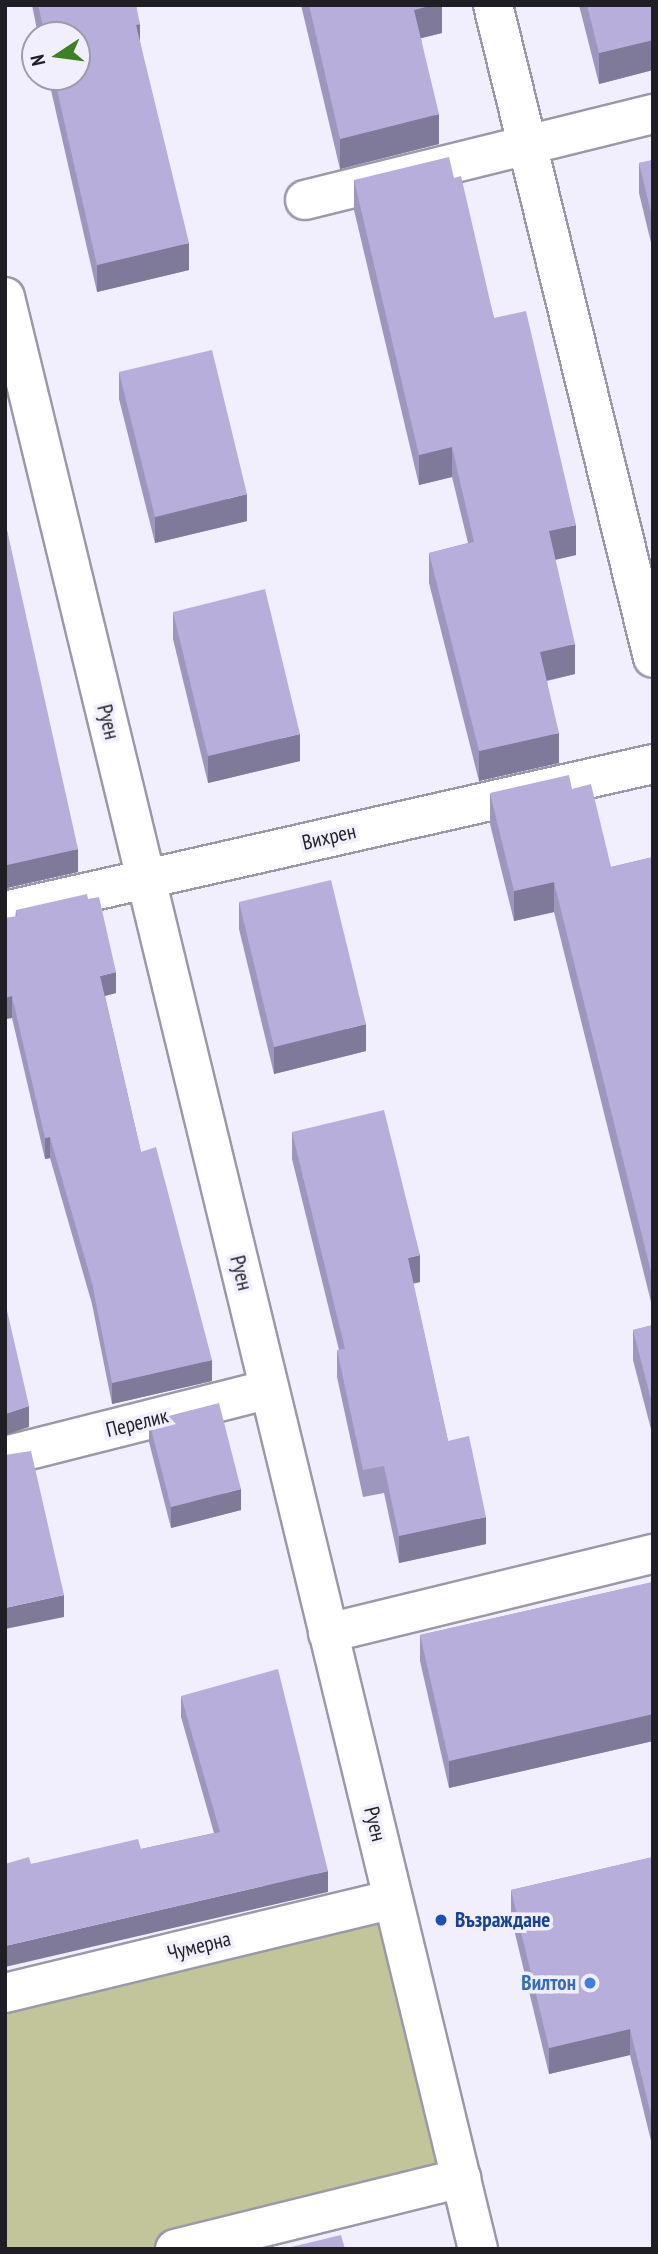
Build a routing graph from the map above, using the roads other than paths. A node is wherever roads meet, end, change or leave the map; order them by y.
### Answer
1 (493, 5) edge
2 (653, 114) edge
3 (527, 145) junction
4 (305, 200) dead end
5 (5, 297) edge
6 (10, 340) edge
7 (653, 658) edge
8 (653, 764) edge
9 (146, 879) junction
10 (5, 911) edge
11 (269, 1389) junction
12 (5, 1456) edge
13 (653, 1554) edge
14 (328, 1633) junction
15 (393, 1899) junction
16 (5, 1993) edge
17 (461, 2178) junction
18 (175, 2249) edge
19 (478, 2249) edge

1 - 3 street
2 - 3 street
3 - 4 street
3 - 7 street
5 - 6 street, Руен
6 - 9 street, Руен
8 - 9 street, Вихрен
9 - 10 street, Вихрен
9 - 11 street, Руен
11 - 12 street, Перелик
11 - 14 street, Руен
13 - 14 street
14 - 15 street, Руен
15 - 16 street, Чумерна
15 - 17 street, Руен
17 - 18 street
17 - 19 street, Руен

